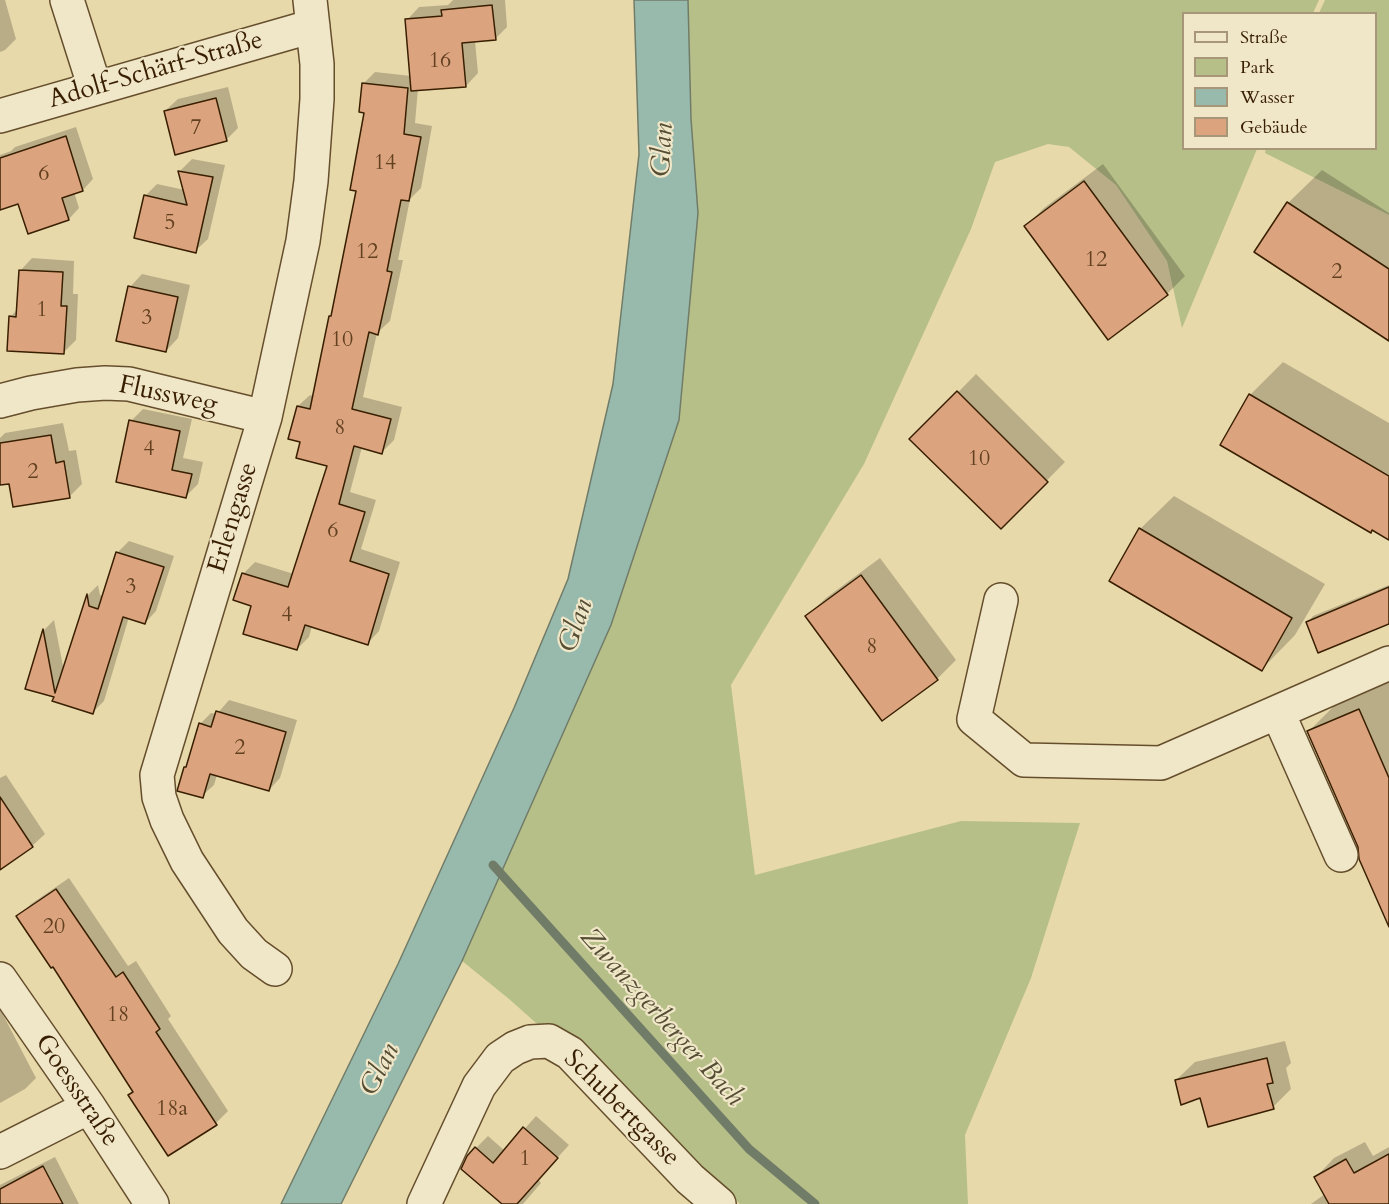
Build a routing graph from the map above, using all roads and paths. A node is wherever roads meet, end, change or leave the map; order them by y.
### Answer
1 (67, 0) edge
2 (312, 13) edge
3 (95, 88) junction
4 (0, 116) edge
5 (0, 401) edge
6 (265, 417) junction
7 (1001, 600) dead end
8 (1389, 663) edge
9 (1278, 713) junction
10 (1341, 855) dead end
11 (275, 969) dead end
12 (0, 979) edge
13 (88, 1107) junction
14 (0, 1152) edge
15 (152, 1204) edge
16 (424, 1204) edge
17 (719, 1204) edge

1 - 3 street
2 - 3 street, Adolf-Schärf-Straße
2 - 6 street, Erlengasse
3 - 4 street, Adolf-Schärf-Straße
5 - 6 street, Flussweg
6 - 11 street, Erlengasse
7 - 9 street
8 - 9 street
9 - 10 street
12 - 13 street, Goessstraße
13 - 14 street
13 - 15 street, Goessstraße
16 - 17 street, Schubertgasse

